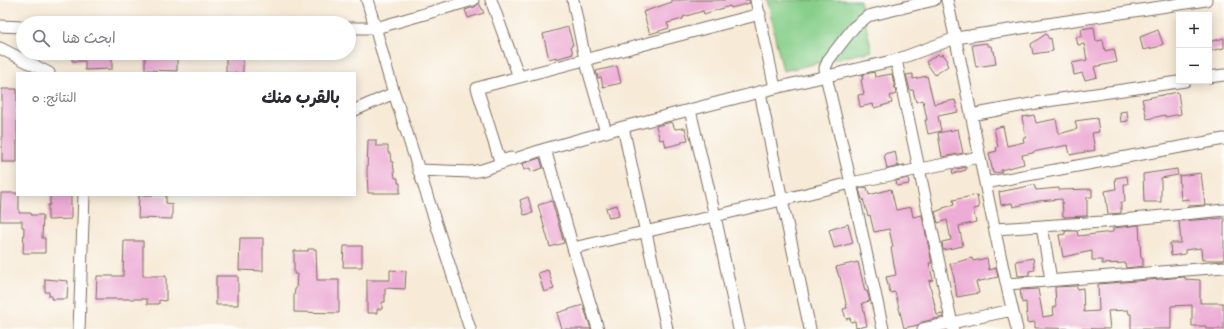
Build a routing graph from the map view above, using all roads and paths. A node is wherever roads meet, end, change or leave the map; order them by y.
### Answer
1 (367, 0) edge
2 (473, 0) edge
3 (491, 0) edge
4 (573, 0) edge
5 (756, 0) edge
6 (934, 0) edge
7 (947, 0) edge
8 (1206, 0) edge
9 (760, 14) junction
10 (0, 26) edge
11 (16, 27) edge
12 (356, 28) edge
13 (376, 28) junction
14 (956, 38) junction
15 (0, 48) edge
16 (16, 56) edge
17 (585, 59) junction
18 (24, 60) edge
19 (896, 60) junction
20 (47, 72) edge
21 (1224, 75) edge
22 (826, 76) junction
23 (519, 77) junction
24 (1212, 77) edge
25 (1176, 82) edge
26 (775, 88) junction
27 (760, 92) junction
28 (394, 93) junction
29 (356, 110) edge
30 (690, 110) junction
31 (971, 114) junction
32 (623, 127) junction
33 (606, 132) junction
34 (1224, 139) edge
35 (545, 149) junction
36 (979, 157) junction
37 (920, 169) junction
38 (418, 170) junction
39 (851, 183) junction
40 (985, 183) junction
41 (84, 196) edge
42 (782, 200) junction
43 (1224, 210) edge
44 (715, 216) junction
45 (1042, 226) junction
46 (995, 229) junction
47 (646, 232) junction
48 (573, 248) junction
49 (1224, 267) edge
50 (1051, 280) junction
51 (1007, 284) junction
52 (1012, 310) junction
53 (953, 326) edge
54 (79, 329) edge
55 (470, 329) edge
56 (598, 329) edge
57 (667, 329) edge
58 (739, 329) edge
59 (810, 329) edge
60 (883, 329) edge
61 (923, 329) edge
62 (1017, 329) edge

1 - 13 street
2 - 13 street
3 - 23 street
4 - 17 street
5 - 9 street
6 - 22 street
7 - 14 street
8 - 14 street
9 - 17 street
9 - 26 street
10 - 11 street
12 - 13 street
13 - 28 street
14 - 19 street
14 - 31 street
15 - 16 street
17 - 23 street
17 - 33 street
18 - 20 street
19 - 22 street
19 - 37 street
21 - 24 street
22 - 26 street
22 - 39 street
23 - 35 street
25 - 31 street
26 - 27 street
27 - 30 street
27 - 42 street
28 - 29 street
28 - 38 street
30 - 32 street
30 - 44 street
31 - 36 street
32 - 33 street
32 - 47 street
33 - 35 street
34 - 40 street
35 - 38 street
35 - 48 street
36 - 37 street
36 - 40 street
37 - 39 street
37 - 53 street
38 - 55 street
39 - 42 street
39 - 60 street
40 - 46 street
41 - 54 street
42 - 44 street
42 - 59 street
43 - 45 street
44 - 47 street
44 - 58 street
45 - 46 street
45 - 50 street
46 - 51 street
47 - 48 street
47 - 57 street
48 - 56 street
49 - 50 street
50 - 51 street
51 - 52 street
52 - 53 street
52 - 62 street
53 - 61 street

